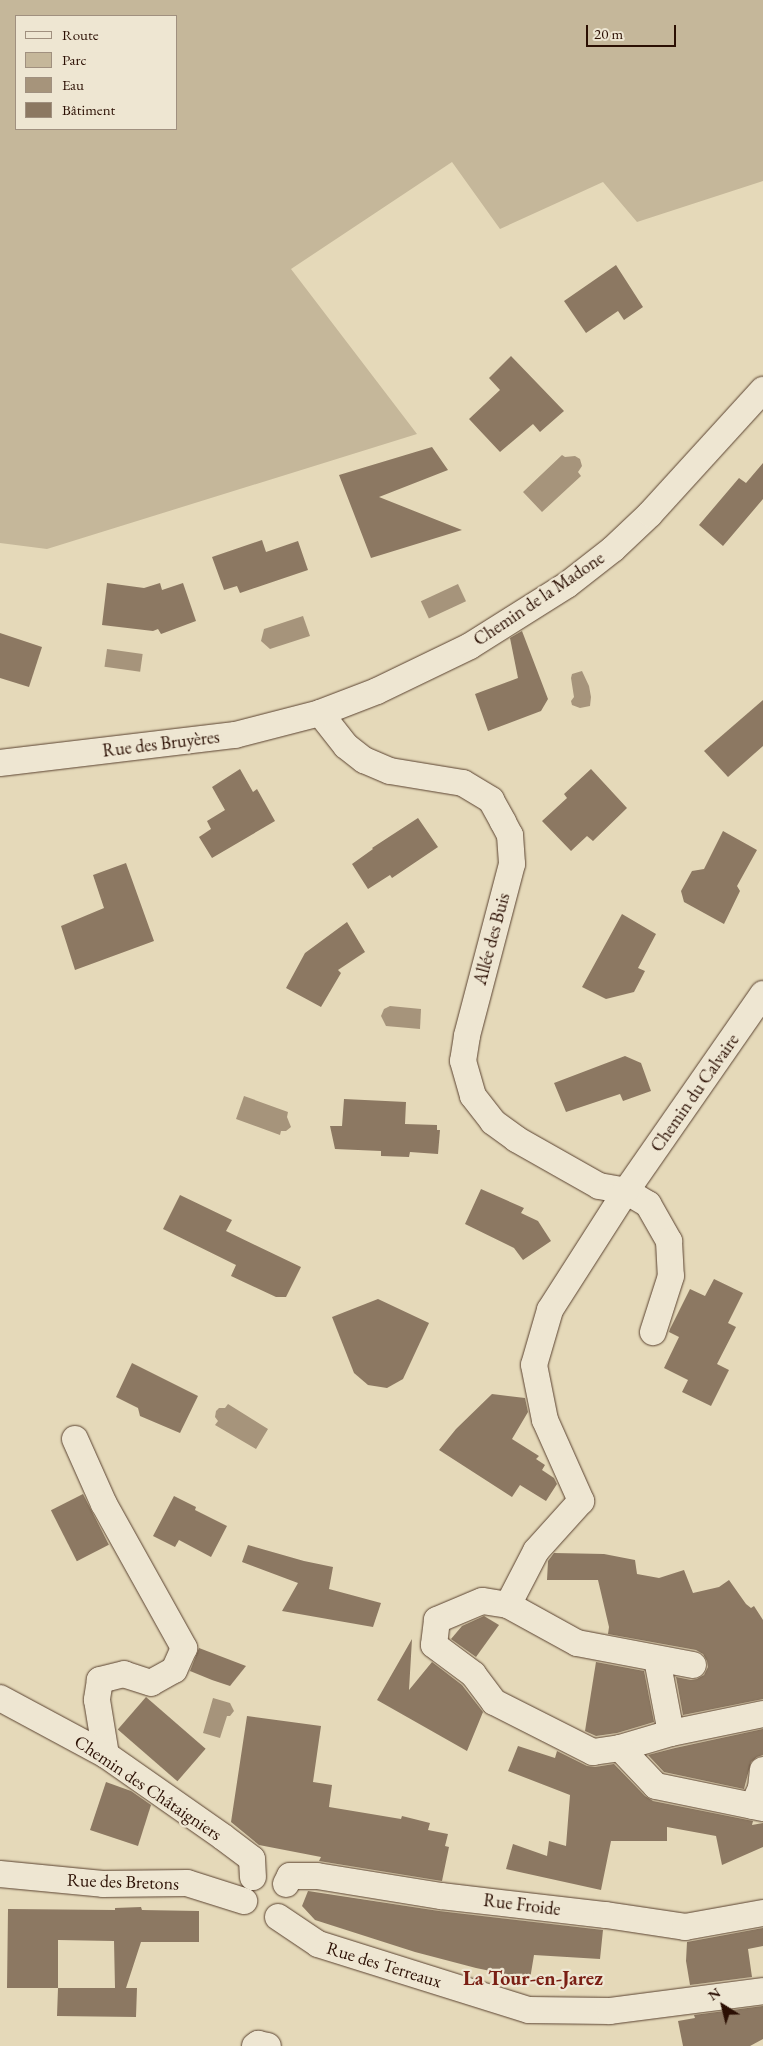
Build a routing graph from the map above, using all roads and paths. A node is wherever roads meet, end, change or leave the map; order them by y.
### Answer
1 (763, 390) edge
2 (320, 713) junction
3 (0, 763) edge
4 (763, 994) edge
5 (626, 1191) junction
6 (653, 1332) dead end
7 (75, 1439) dead end
8 (508, 1604) junction
9 (657, 1659) junction
10 (693, 1665) dead end
11 (0, 1698) edge
12 (763, 1714) edge
13 (671, 1733) junction
14 (620, 1748) junction
15 (106, 1755) junction
16 (763, 1770) edge
17 (758, 1807) edge
18 (0, 1874) edge
19 (253, 1877) junction
20 (286, 1884) junction
21 (244, 1901) junction
22 (763, 1913) edge
23 (278, 1917) junction
24 (763, 1991) edge
25 (255, 2046) edge
26 (268, 2046) edge

1 - 2 street, Chemin de la Madone
2 - 3 street, Rue des Bruyères
2 - 5 street, Allée des Buis
4 - 5 street, Chemin du Calvaire
5 - 6 street
5 - 8 street, Chemin du Calvaire
7 - 15 street
8 - 9 street
8 - 14 street
9 - 10 street
9 - 13 street
11 - 15 street, Chemin des Châtaigniers
12 - 13 street
13 - 14 street
14 - 17 street
15 - 19 street, Chemin des Châtaigniers
16 - 17 street
18 - 21 street, Rue des Bretons
19 - 20 street
19 - 21 street
20 - 22 street, Rue Froide
20 - 23 street
21 - 23 street
23 - 24 street, Rue des Terreaux
25 - 26 street

